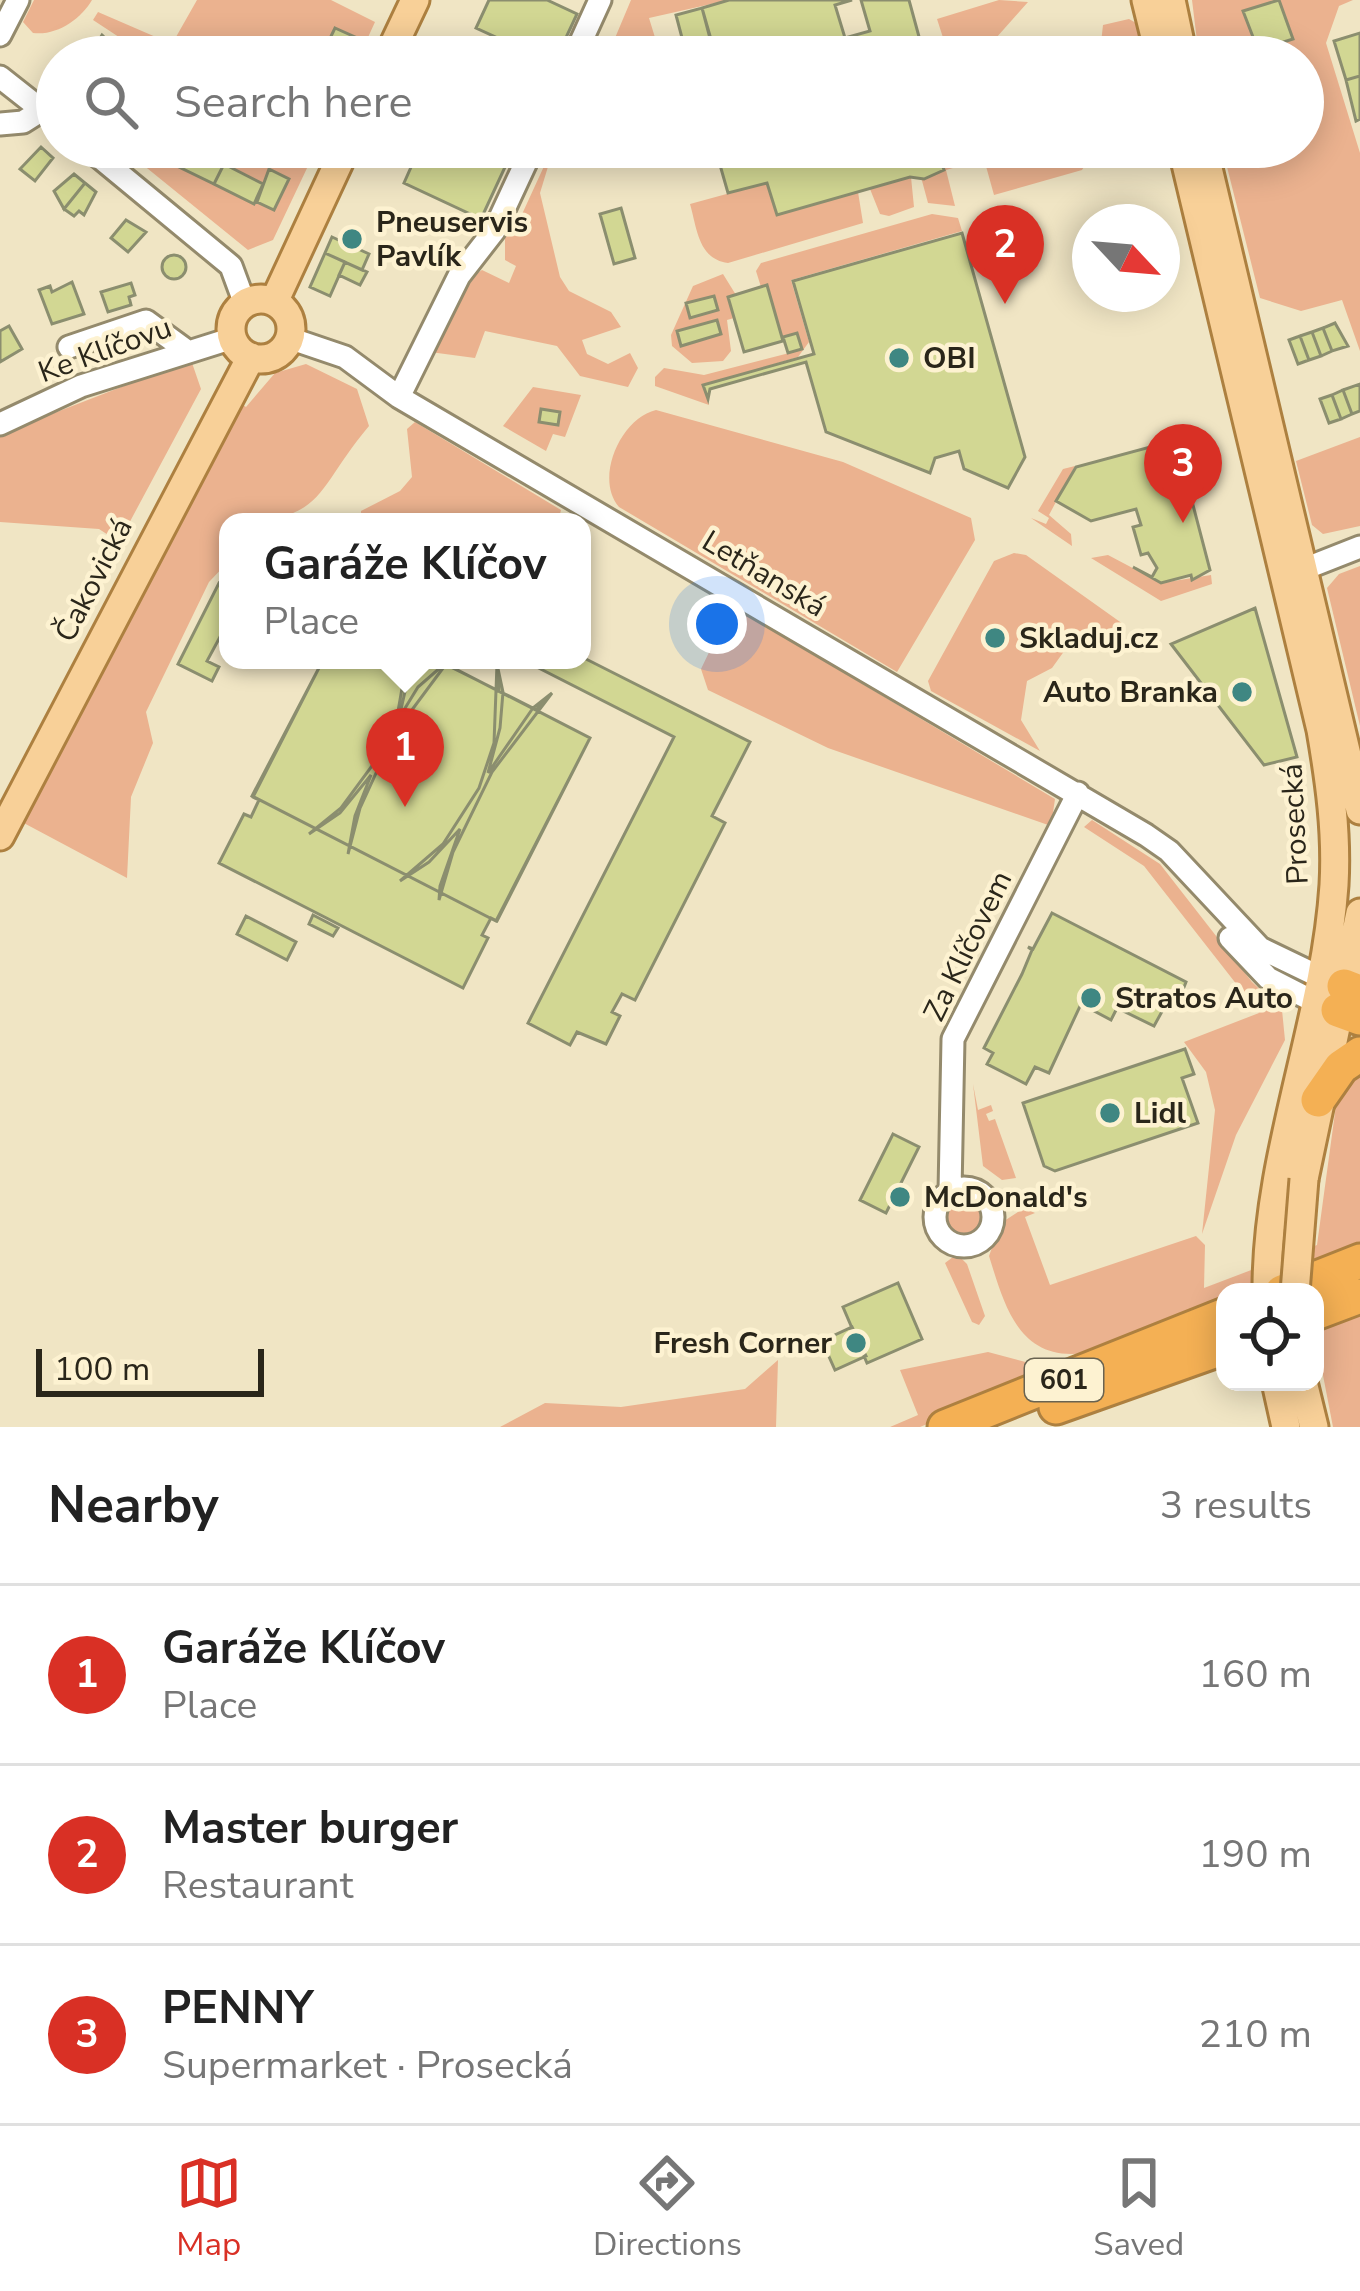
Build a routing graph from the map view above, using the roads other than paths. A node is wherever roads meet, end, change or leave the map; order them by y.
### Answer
1 (18, 0) edge
2 (415, 0) edge
3 (600, 0) edge
4 (1146, 0) edge
5 (1171, 0) edge
6 (0, 35) edge
7 (398, 36) edge
8 (584, 36) edge
9 (1155, 36) edge
10 (1179, 36) edge
11 (0, 76) edge
12 (36, 105) edge
13 (36, 119) edge
14 (0, 124) edge
15 (113, 168) edge
16 (336, 168) edge
17 (523, 168) edge
18 (1188, 168) edge
19 (1207, 168) edge
20 (274, 302) junction
21 (245, 304) junction
22 (289, 338) junction
23 (69, 347) dead end
24 (242, 347) junction
25 (187, 351) junction
26 (399, 397) junction
27 (0, 424) edge
28 (1360, 547) edge
29 (1294, 573) junction
30 (1078, 794) junction
31 (1360, 810) edge
32 (0, 836) edge
33 (1360, 913) edge
34 (1339, 997) edge
35 (1360, 1054) edge
36 (1318, 1100) junction
37 (960, 1190) dead end
38 (1360, 1261) edge
39 (1268, 1283) edge
40 (1295, 1283) edge
41 (1305, 1283) edge
42 (1360, 1296) edge
43 (1324, 1310) edge
44 (1216, 1319) edge
45 (1216, 1350) edge
46 (1278, 1391) edge
47 (1305, 1391) edge
48 (945, 1427) edge
49 (1004, 1427) edge
50 (1286, 1427) edge
51 (1314, 1427) edge

1 - 6 street
2 - 7 main road
3 - 8 street
4 - 9 main road
5 - 10 main road
11 - 12 street
13 - 14 street
15 - 21 street
16 - 20 main road
17 - 26 street
18 - 29 main road, Prosecká
19 - 29 main road, Prosecká
20 - 21 main road
20 - 22 main road
21 - 24 main road
22 - 24 main road
22 - 26 street, Letňanská
23 - 25 street
24 - 25 street, Ke Klíčovu
24 - 32 main road, Čakovická
25 - 27 street, Ke Klíčovu
26 - 30 street, Letňanská
28 - 29 street
29 - 31 main road, Prosecká
29 - 34 main road, Prosecká
30 - 34 street, Letňanská
30 - 37 street, Za Klíčovem
33 - 34 main road, Prosecká
34 - 36 main road, Prosecká
34 - 39 main road, Prosecká
35 - 36 highway
36 - 40 main road, Prosecká, bridge
38 - 41 highway
42 - 43 highway
44 - 48 highway, 601
45 - 49 highway, 601
46 - 50 main road
47 - 51 main road

